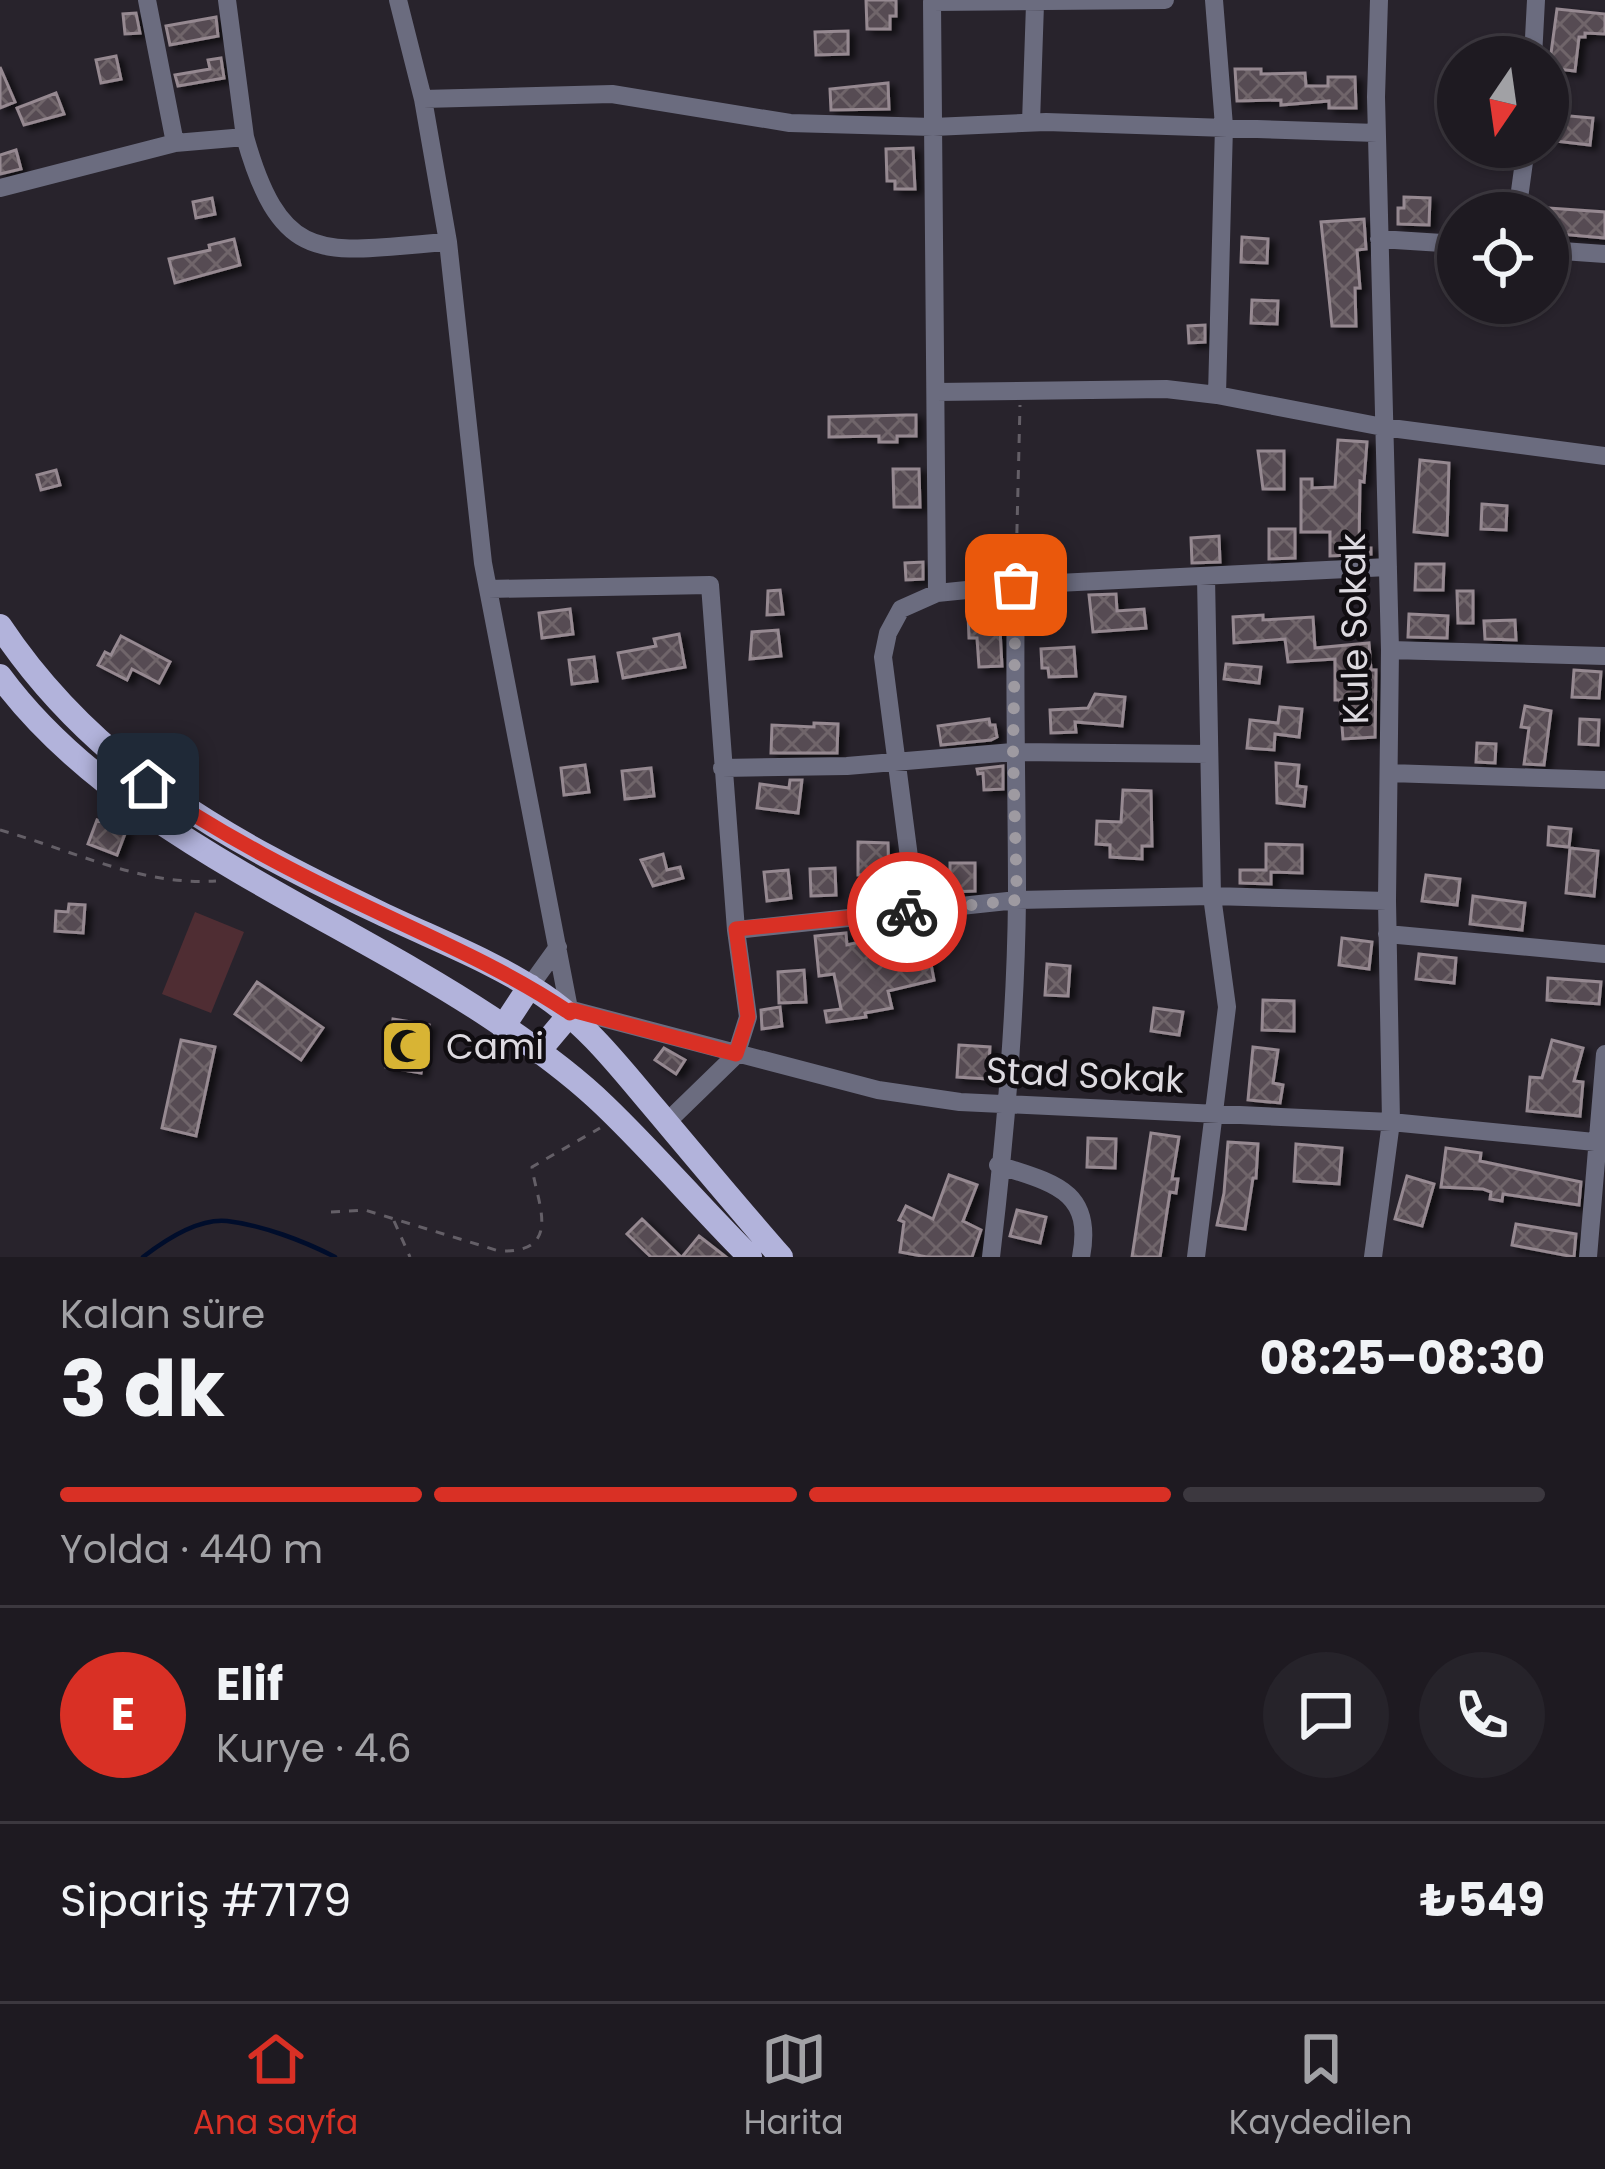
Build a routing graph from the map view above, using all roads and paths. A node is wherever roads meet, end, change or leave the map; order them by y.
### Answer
1 (147, 0) edge
2 (227, 0) edge
3 (398, 0) edge
4 (1165, 0) edge
5 (1214, 0) edge
6 (1379, 0) edge
7 (1536, 0) edge
8 (932, 2) edge
9 (1046, 2) edge
10 (1534, 36) edge
11 (423, 99) junction
12 (1031, 122) junction
13 (933, 127) junction
14 (1225, 127) junction
15 (1377, 133) junction
16 (244, 137) junction
17 (175, 143) junction
18 (0, 188) edge
19 (1378, 239) junction
20 (448, 242) junction
21 (1437, 243) edge
22 (1569, 251) edge
23 (1605, 254) edge
24 (1021, 391) junction
25 (936, 392) junction
26 (1217, 395) junction
27 (1383, 427) junction
28 (1605, 456) edge
29 (1388, 567) junction
30 (1206, 577) junction
31 (1016, 585) junction
32 (488, 589) junction
33 (937, 593) junction
34 (0, 626) edge
35 (1390, 650) junction
36 (1605, 656) edge
37 (0, 676) edge
38 (1013, 752) junction
39 (1209, 754) junction
40 (894, 760) junction
41 (722, 768) junction
42 (1388, 773) junction
43 (1605, 780) edge
44 (0, 830) edge
45 (221, 881) dead end
46 (1212, 896) junction
47 (1017, 900) junction
48 (1387, 901) junction
49 (916, 911) junction
50 (736, 929) junction
51 (1387, 934) junction
52 (558, 947) junction
53 (1605, 954) edge
54 (530, 986) junction
55 (571, 1012) junction
56 (503, 1027) junction
57 (538, 1052) junction
58 (736, 1054) junction
59 (1605, 1054) edge
60 (1005, 1104) junction
61 (1212, 1114) junction
62 (622, 1122) junction
63 (1391, 1122) junction
64 (666, 1123) junction
65 (1601, 1143) edge
66 (998, 1166) junction
67 (331, 1213) dead end
68 (393, 1219) junction
69 (410, 1257) edge
70 (750, 1257) edge
71 (781, 1257) edge
72 (991, 1257) edge
73 (1081, 1257) edge
74 (1196, 1257) edge
75 (1373, 1257) edge
76 (1588, 1257) edge

1 - 17 street
2 - 16 street
3 - 11 street
4 - 9 street
5 - 14 street
6 - 15 street, Kule Sokak
7 - 10 street
8 - 9 street
8 - 13 street
9 - 12 street
11 - 13 street
11 - 20 street
12 - 13 street
12 - 14 street
13 - 25 street
14 - 15 street
14 - 26 street
15 - 19 street, Kule Sokak
16 - 17 street
16 - 20 street
17 - 18 street
19 - 21 street
19 - 27 street, Kule Sokak
20 - 32 street
22 - 23 street
24 - 25 street
24 - 26 street
24 - 31 path
25 - 33 street
26 - 27 street
27 - 28 street
27 - 29 street, Kule Sokak
29 - 30 street
29 - 35 street, Kule Sokak
30 - 31 street
30 - 39 street
31 - 33 street
31 - 38 street
32 - 41 street
32 - 52 street
33 - 40 street
34 - 54 main road
35 - 36 street
35 - 42 street, Kule Sokak
37 - 56 main road
38 - 39 street
38 - 40 street
38 - 47 street
39 - 46 street
40 - 41 street
40 - 49 street
41 - 50 street
42 - 43 street
42 - 48 street, Kule Sokak
44 - 45 path
46 - 47 street
46 - 48 street
46 - 61 street
47 - 49 street
47 - 60 street
48 - 51 street, Kule Sokak
49 - 50 street
50 - 58 street
51 - 53 street
51 - 63 street, Kule Sokak
52 - 54 street
52 - 55 street
54 - 55 main road
54 - 56 main road
55 - 57 main road
55 - 58 street, Stad Sokak
55 - 64 main road
56 - 57 main road
57 - 62 main road
58 - 60 street, Stad Sokak
58 - 64 street
59 - 65 street
60 - 61 street, Stad Sokak
60 - 66 street
61 - 63 street, Stad Sokak
61 - 74 street
62 - 68 path
62 - 70 main road
63 - 65 street, Stad Sokak
63 - 75 street, Kule Sokak
64 - 71 main road
65 - 76 street
66 - 72 street
66 - 73 street
67 - 68 path
68 - 69 path

